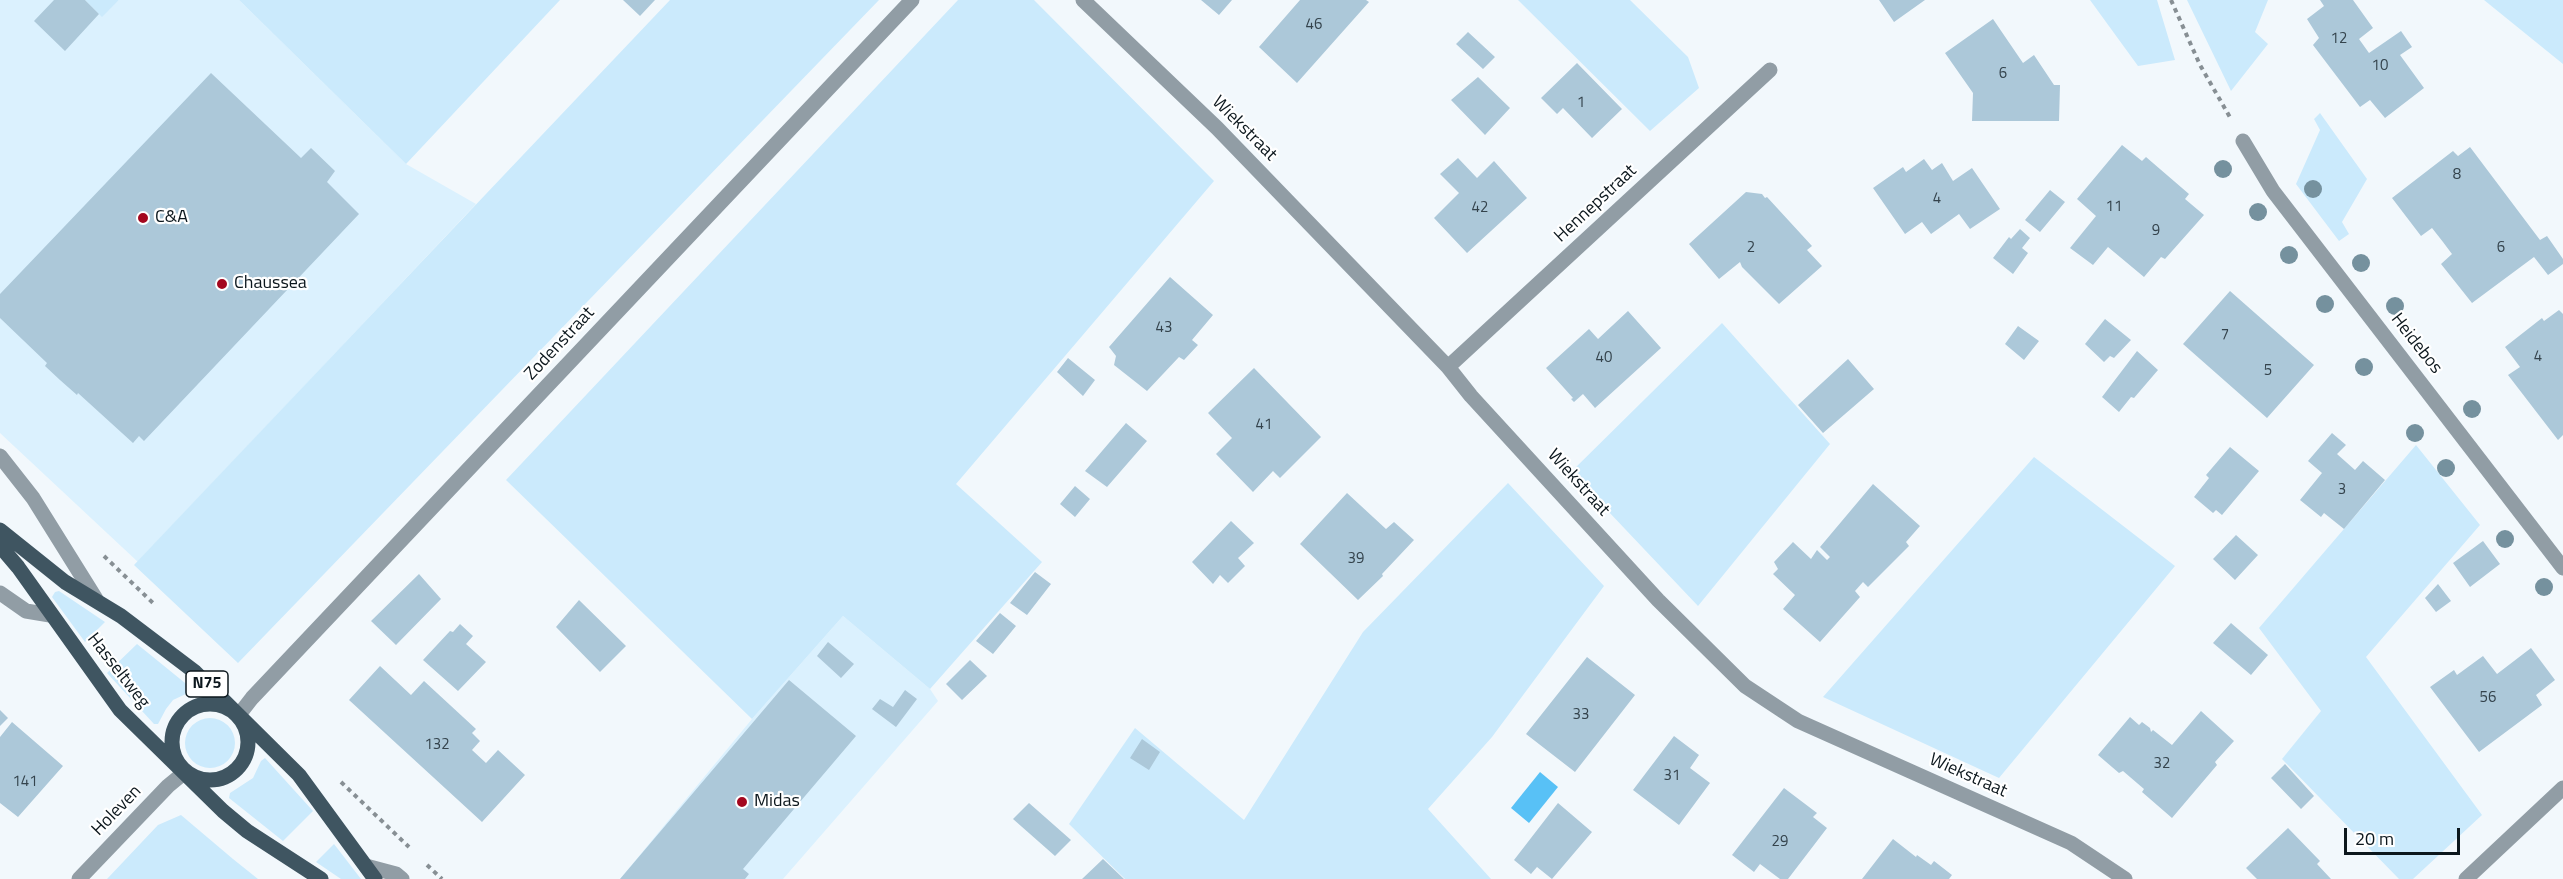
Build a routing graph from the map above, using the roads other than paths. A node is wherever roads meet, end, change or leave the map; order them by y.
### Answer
1 (912, 0) edge
2 (1083, 0) edge
3 (1770, 70) dead end
4 (2243, 141) road end
5 (1448, 367) junction
6 (0, 456) edge
7 (0, 530) edge
8 (0, 546) edge
9 (2563, 568) edge
10 (0, 593) edge
11 (96, 599) junction
12 (50, 615) junction
13 (238, 716) junction
14 (185, 772) junction
15 (2563, 788) edge
16 (366, 866) junction
17 (79, 879) edge
18 (321, 879) edge
19 (375, 879) edge
20 (402, 879) edge
21 (2125, 879) edge
22 (2466, 879) edge

1 - 13 street, Zodenstraat
2 - 5 street, Wiekstraat
3 - 5 street, Hennepstraat
4 - 9 street, Heidebos
5 - 21 street, Wiekstraat
6 - 11 street, Hasseltweg
7 - 11 main road, Hasseltweg / N75
8 - 12 main road, Hasseltweg / N75
10 - 12 street
11 - 13 main road, Hasseltweg / N75
12 - 14 main road, Hasseltweg / N75
13 - 14 main road, Hasseltweg / N75
13 - 14 main road, Hasseltweg / N75
13 - 16 main road, Hasseltweg / N75
14 - 17 street, Holeven
14 - 18 main road, Hasseltweg / N75
15 - 22 street
16 - 19 main road, Hasseltweg / N75
16 - 20 street

